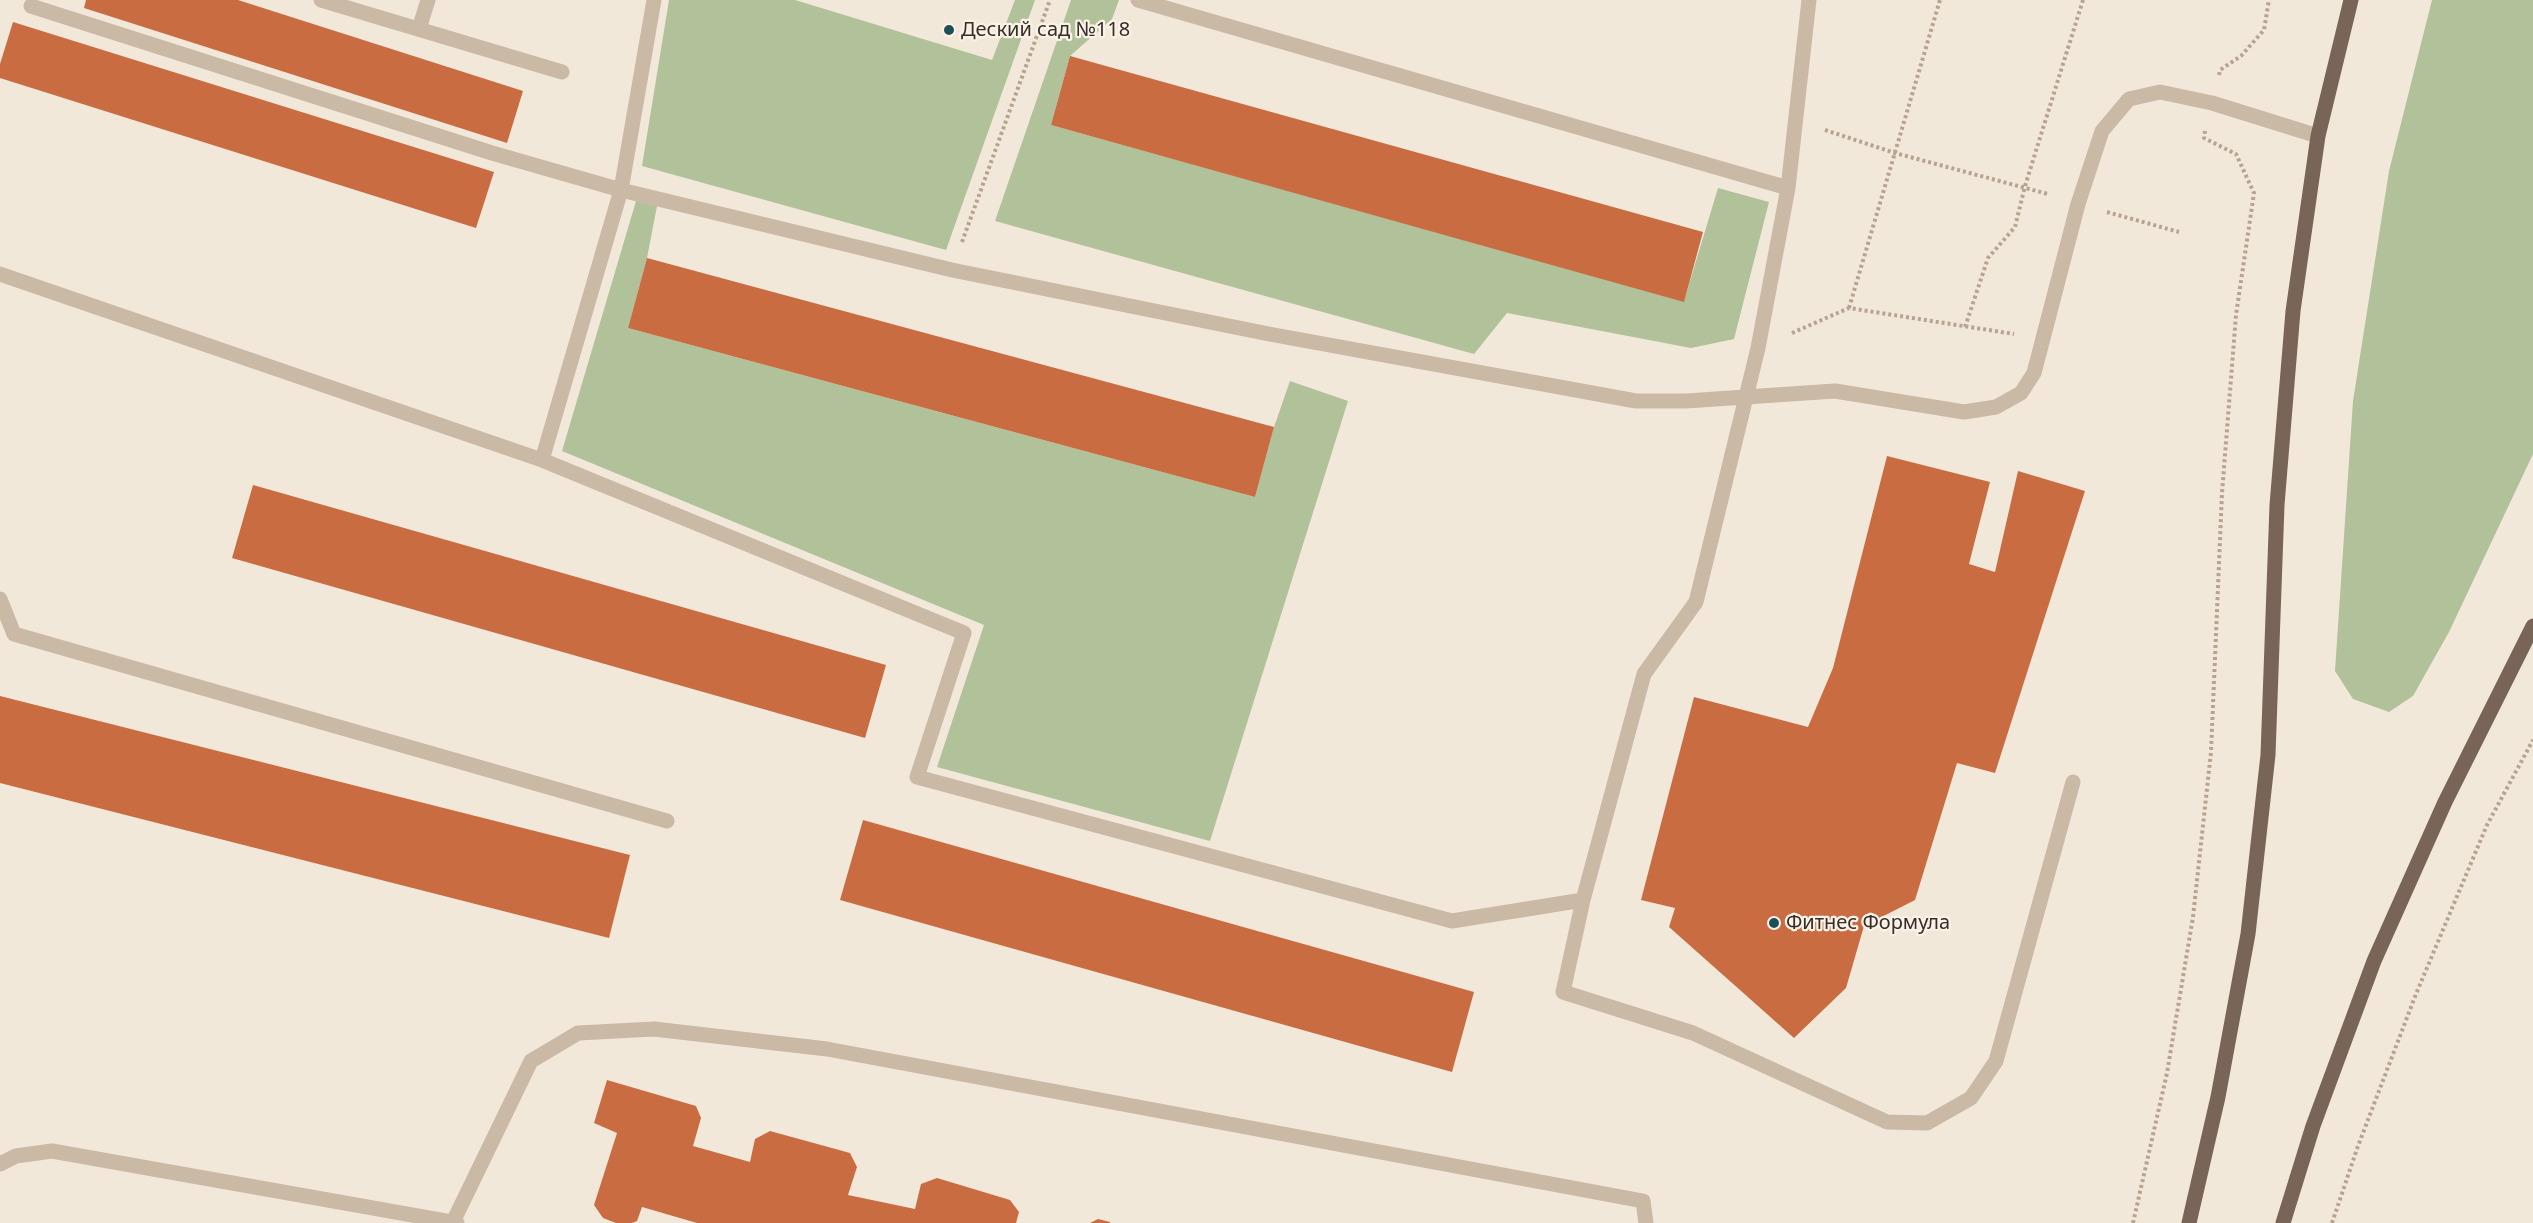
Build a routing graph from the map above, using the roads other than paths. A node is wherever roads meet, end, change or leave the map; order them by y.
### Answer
1 (321, 0) edge
2 (428, 0) edge
3 (654, 0) edge
4 (1138, 0) edge
5 (1809, 0) edge
6 (2351, 0) edge
7 (31, 6) dead end
8 (419, 29) junction
9 (562, 72) dead end
10 (2318, 136) junction
11 (1788, 188) junction
12 (621, 190) junction
13 (0, 274) edge
14 (1745, 397) junction
15 (542, 460) junction
16 (0, 599) edge
17 (2533, 626) edge
18 (2073, 782) dead end
19 (667, 821) dead end
20 (1583, 900) junction
21 (0, 1164) edge
22 (455, 1222) edge
23 (1647, 1223) edge
24 (2188, 1223) edge
25 (2283, 1223) edge

1 - 8 lane
2 - 8 lane
3 - 12 lane
4 - 11 lane
5 - 11 lane
6 - 10 main road
7 - 12 lane
8 - 9 lane
10 - 14 lane
10 - 24 main road
11 - 14 lane
12 - 14 lane
12 - 15 lane
13 - 15 lane
14 - 20 lane
15 - 20 lane
16 - 19 lane
17 - 25 main road
18 - 20 lane
21 - 22 lane
22 - 23 lane

